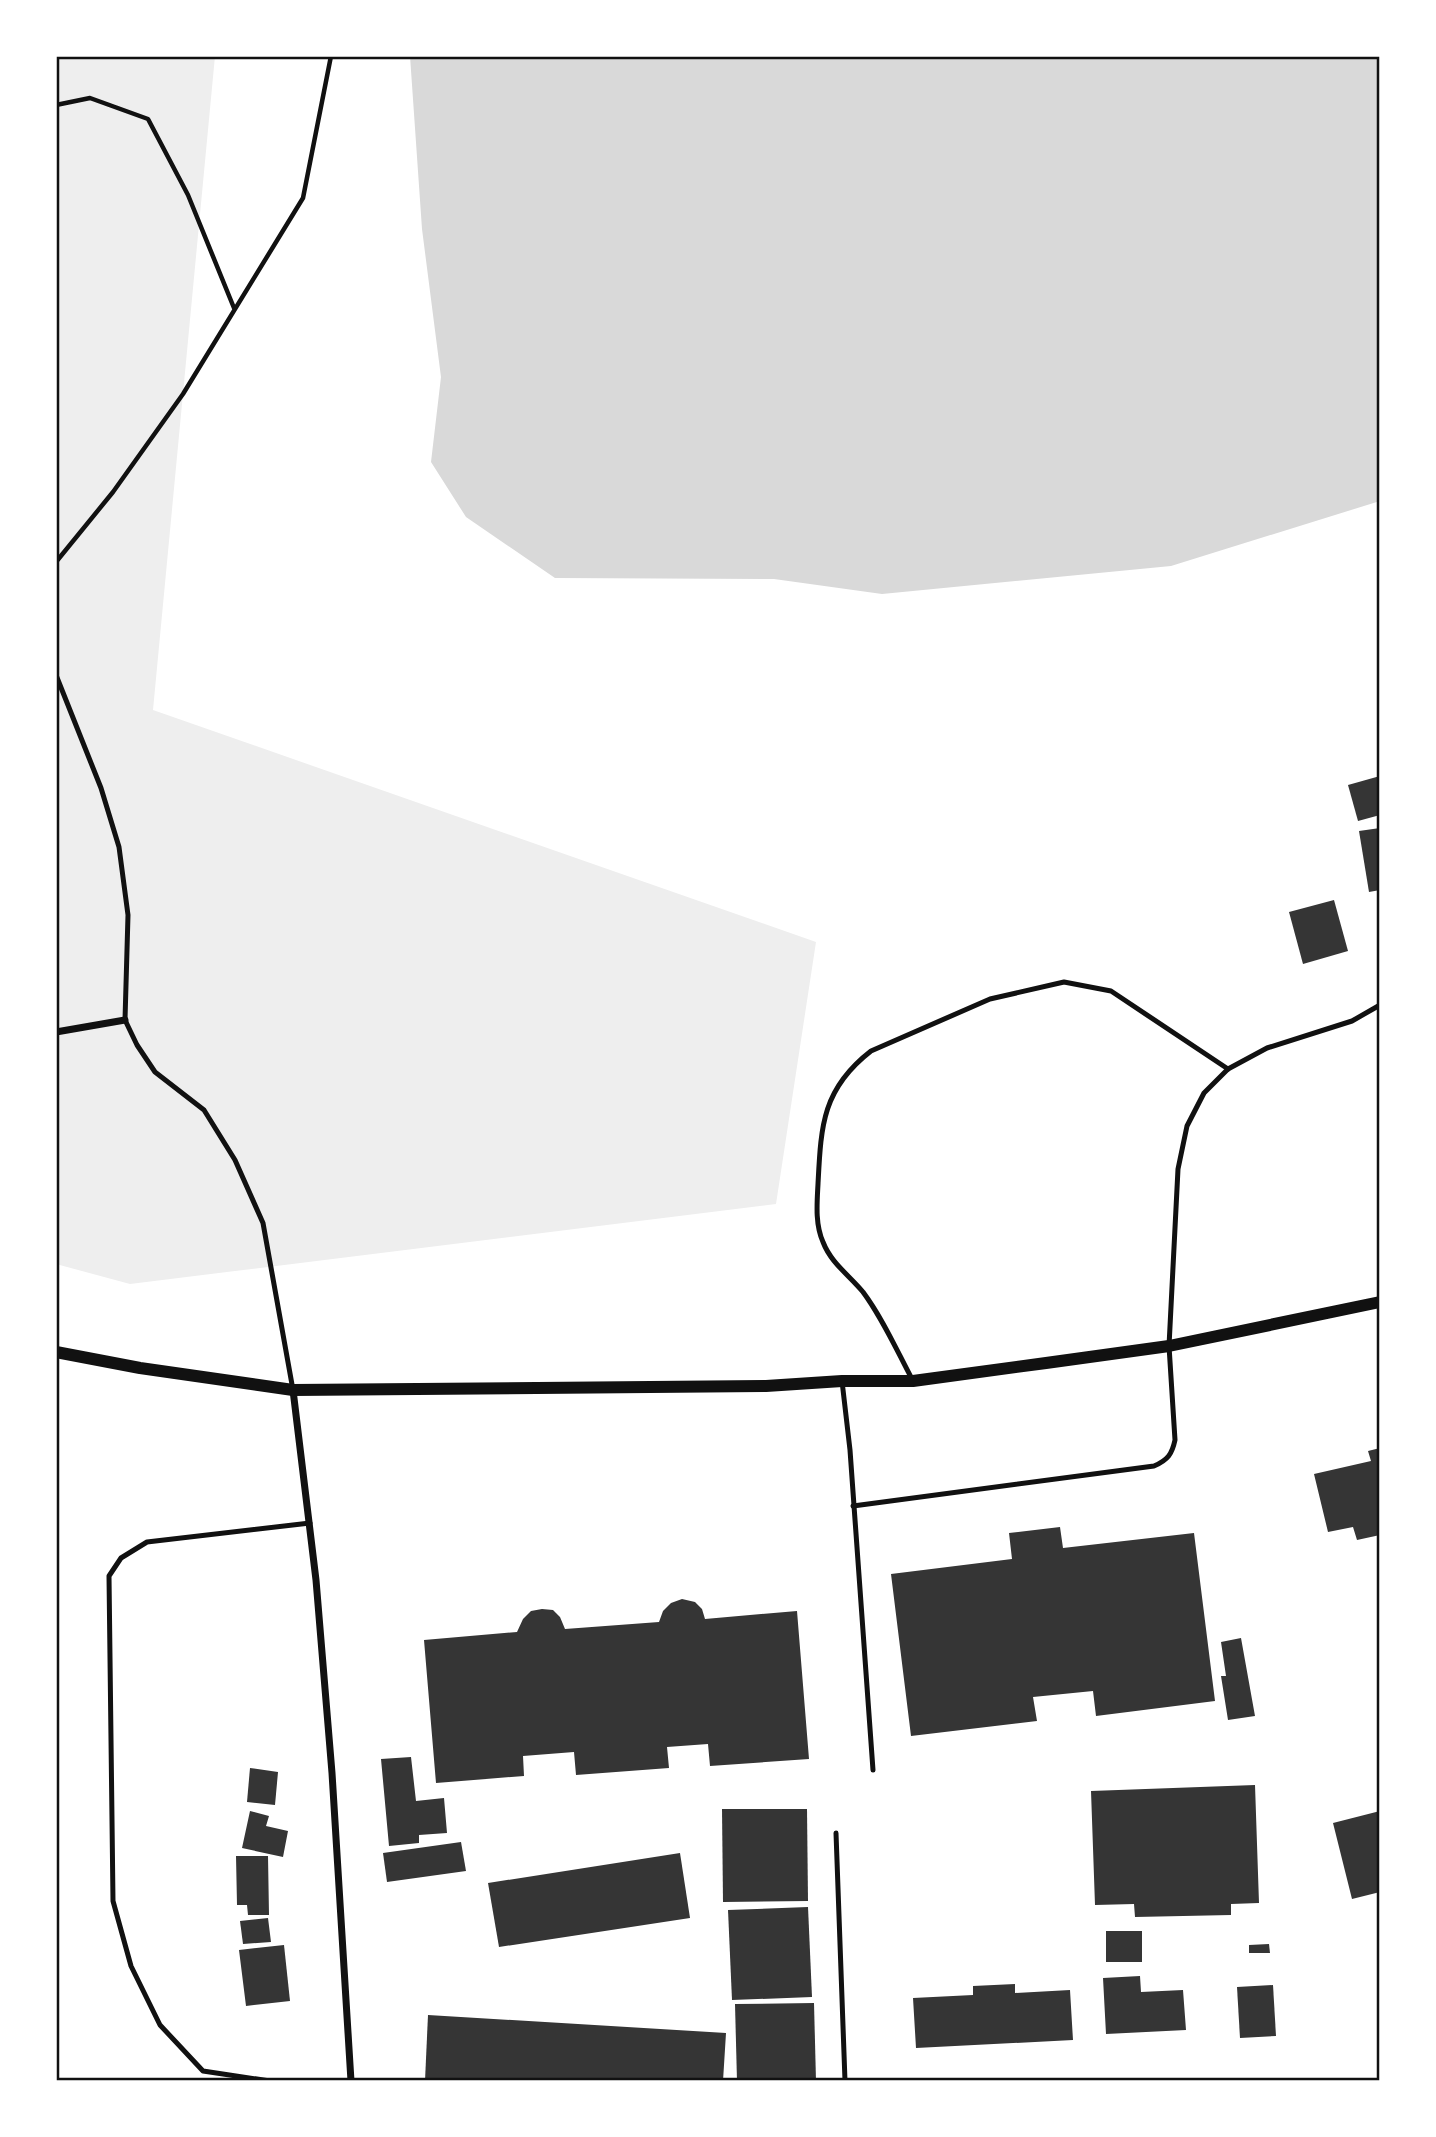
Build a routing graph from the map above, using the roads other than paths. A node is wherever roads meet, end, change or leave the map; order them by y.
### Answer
1 (56, 675) edge
2 (1380, 1005) edge
3 (125, 1020) junction
4 (56, 1032) edge
5 (1228, 1069) junction
6 (1380, 1302) edge
7 (1169, 1346) junction
8 (56, 1352) edge
9 (842, 1381) junction
10 (913, 1381) junction
11 (293, 1390) junction
12 (853, 1506) junction
13 (310, 1523) junction
14 (873, 1770) dead end
15 (836, 1833) dead end
16 (203, 2071) junction
17 (200, 2081) edge
18 (270, 2081) edge
19 (351, 2081) edge
20 (845, 2081) edge

1 - 3 lane
2 - 5 lane
3 - 4 street
3 - 11 lane
5 - 7 lane
5 - 10 lane
6 - 7 street
7 - 10 street
7 - 12 lane
8 - 11 street
9 - 10 street
9 - 11 street
9 - 12 lane
11 - 13 street
12 - 14 lane
13 - 16 lane
13 - 19 street
15 - 20 lane
16 - 17 lane
16 - 18 lane

